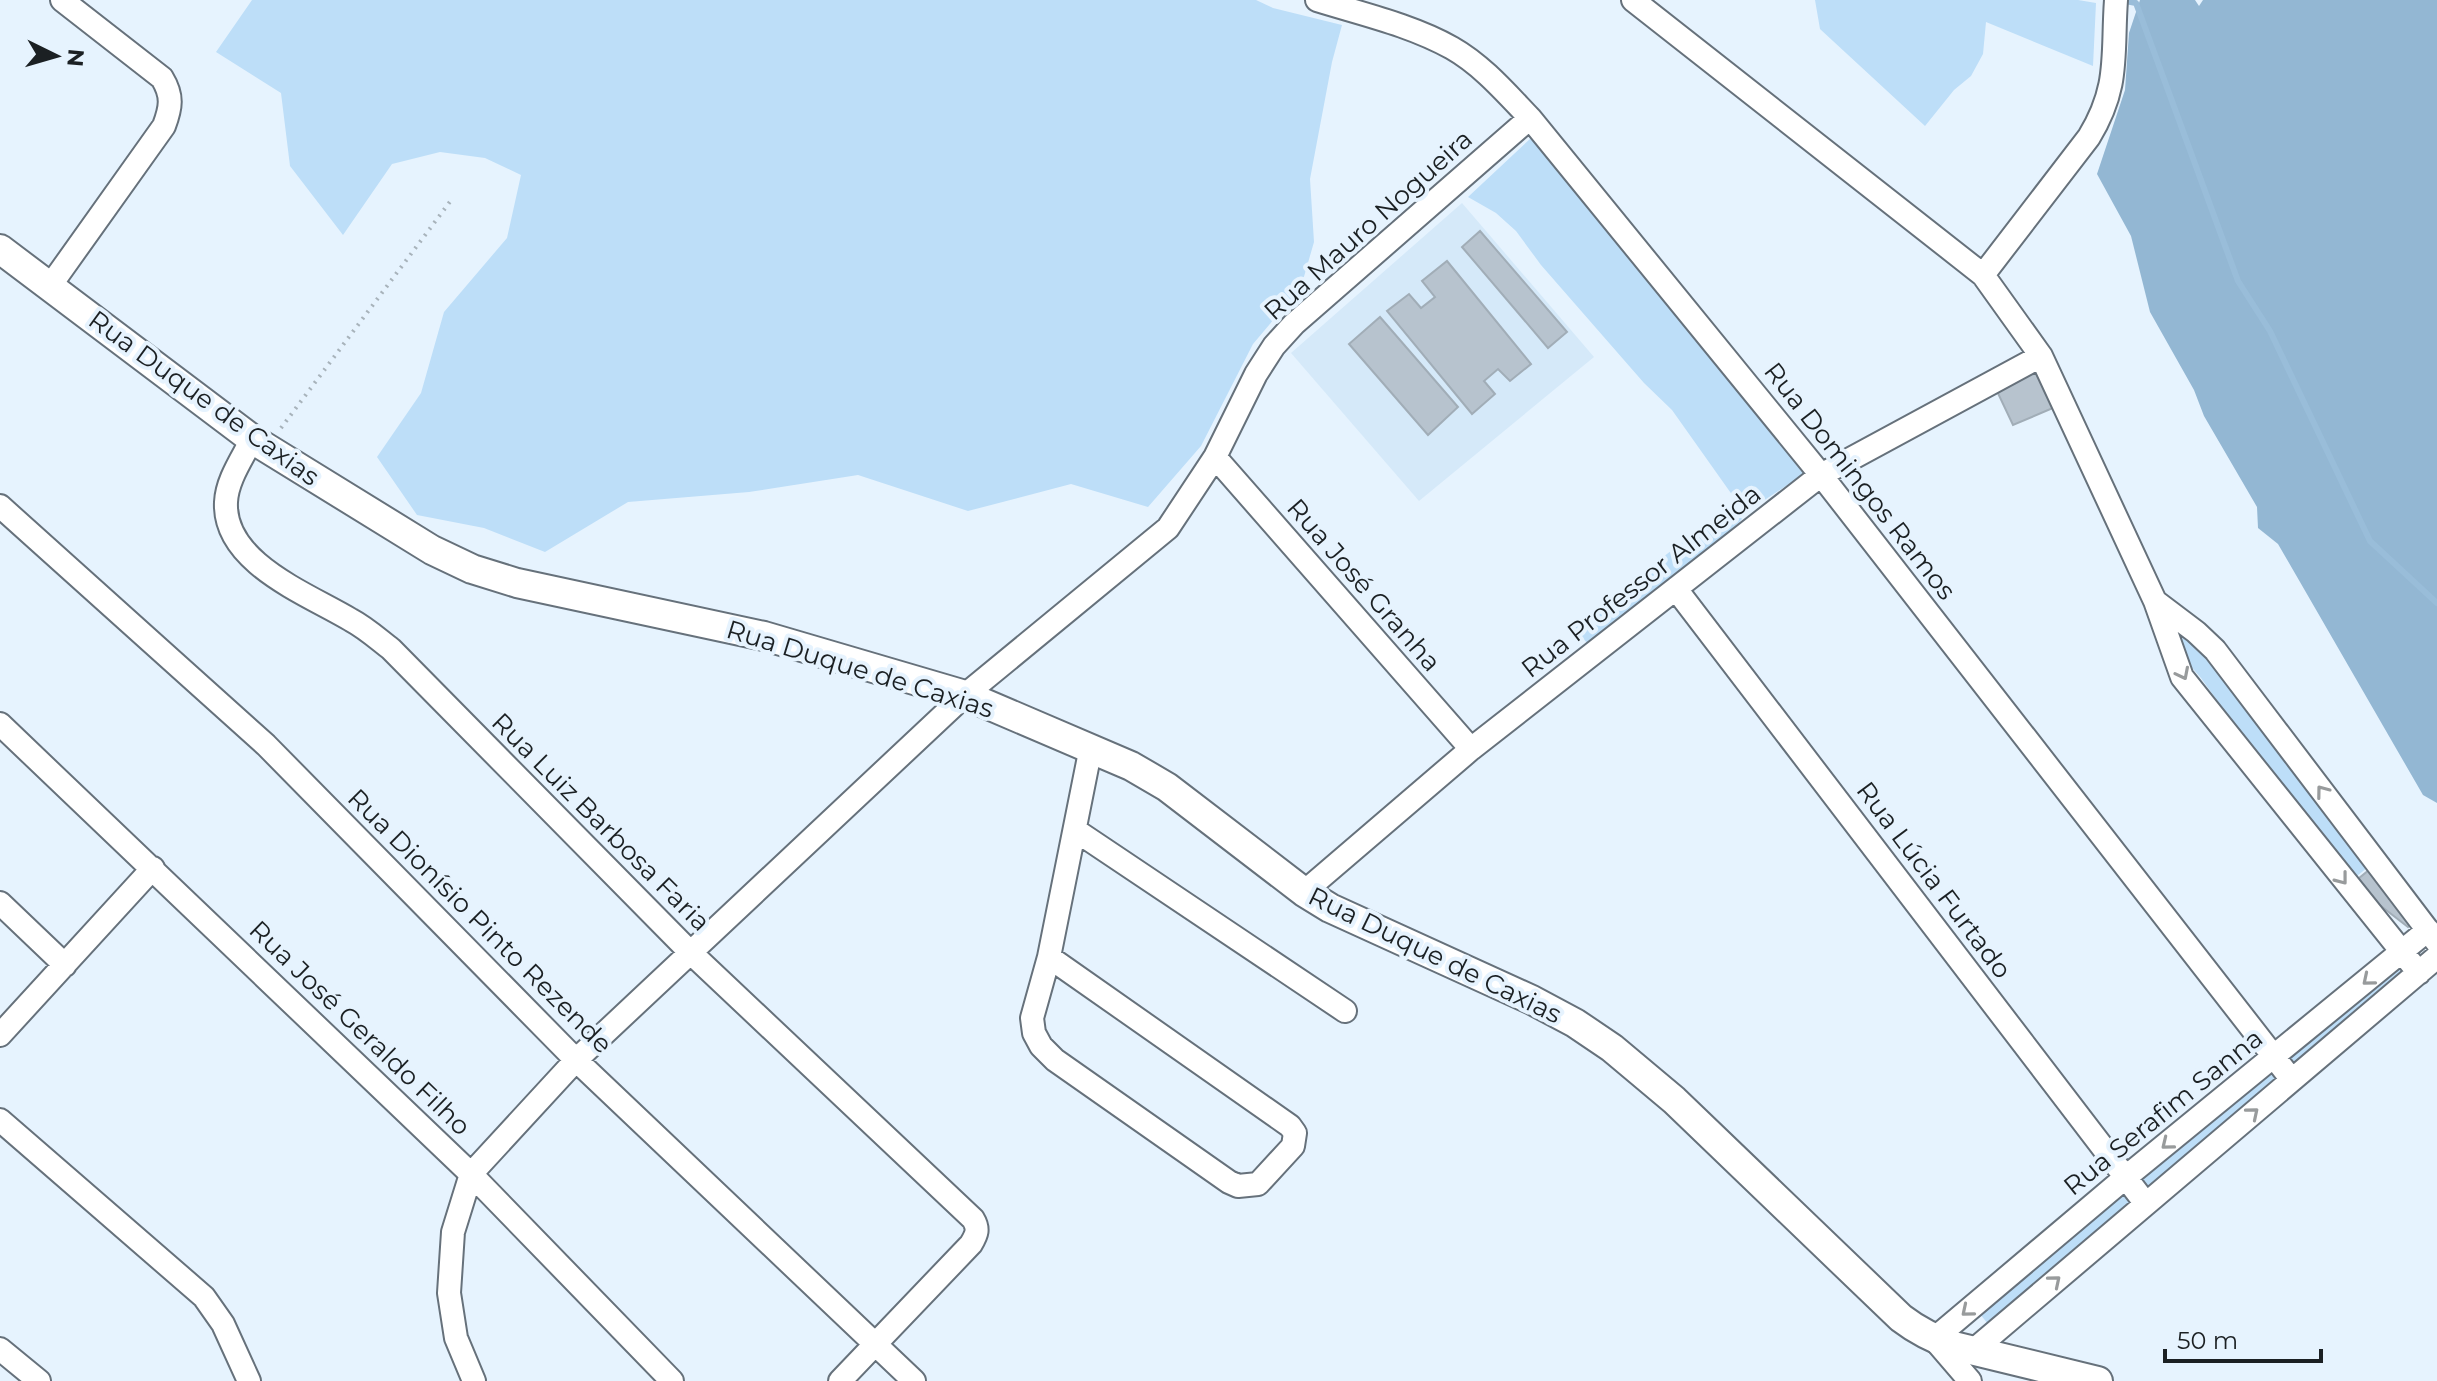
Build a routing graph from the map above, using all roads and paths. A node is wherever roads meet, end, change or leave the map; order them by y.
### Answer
1 (62, 0) edge
2 (1317, 0) edge
3 (1633, 0) edge
4 (2116, 4) edge
5 (1530, 118) junction
6 (452, 199) dead end
7 (0, 249) edge
8 (1983, 275) junction
9 (50, 286) junction
10 (2041, 356) junction
11 (259, 444) junction
12 (1215, 457) junction
13 (1821, 475) junction
14 (0, 506) edge
15 (1676, 589) junction
16 (2155, 601) junction
17 (965, 695) junction
18 (0, 724) edge
19 (1091, 747) junction
20 (1471, 749) junction
21 (1075, 830) junction
22 (153, 868) junction
23 (1304, 892) junction
24 (0, 903) edge
25 (2433, 936) edge
26 (690, 952) junction
27 (2402, 952) junction
28 (1049, 957) junction
29 (2437, 957) edge
30 (65, 965) junction
31 (2419, 973) junction
32 (1345, 1011) dead end
33 (0, 1035) edge
34 (2275, 1057) junction
35 (576, 1060) junction
36 (2292, 1080) junction
37 (0, 1120) edge
38 (471, 1174) junction
39 (2126, 1177) junction
40 (2146, 1204) junction
41 (1934, 1339) junction
42 (874, 1343) junction
43 (0, 1349) edge
44 (1989, 1363) edge
45 (39, 1381) edge
46 (249, 1381) edge
47 (474, 1381) edge
48 (672, 1381) edge
49 (840, 1381) edge
50 (914, 1381) edge
51 (1970, 1381) edge
52 (2098, 1381) edge

1 - 9 street
2 - 5 street, Rua Domingos Ramos
3 - 8 street
4 - 8 street
5 - 12 street, Rua Mauro Nogueira
5 - 13 street, Rua Domingos Ramos
6 - 11 path
7 - 9 street, Rua Duque de Caxias
8 - 10 street
9 - 11 street, Rua Duque de Caxias
10 - 13 street, Rua Professor Almeida
10 - 16 street
11 - 17 street, Rua Duque de Caxias
11 - 26 street, Rua Luiz Barbosa Faria
12 - 17 street, Rua Mauro Nogueira
12 - 20 street, Rua José Granha
13 - 15 street, Rua Professor Almeida
13 - 34 street, Rua Domingos Ramos
14 - 35 street, Rua Dionísio Pinto Rezende
15 - 20 street, Rua Professor Almeida
15 - 39 street, Rua Lúcia Furtado
25 -> 16 street
16 -> 27 street
17 - 19 street, Rua Duque de Caxias
17 - 26 street, Rua Mauro Nogueira
18 - 22 street, Rua José Geraldo Filho
19 - 21 street
19 - 23 street, Rua Duque de Caxias
20 - 23 street, Rua Professor Almeida
21 - 28 street
21 - 32 street
22 - 30 street
22 - 38 street, Rua José Geraldo Filho
23 - 41 street, Rua Duque de Caxias
24 - 30 street
25 - 27 street, Rua Serafim Sanna
26 - 35 street, Rua Mauro Nogueira
26 - 42 street, Rua Luiz Barbosa Faria
27 - 31 street
27 -> 34 street, Rua Serafim Sanna
28 - 28 street
29 - 31 street
30 - 33 street
31 - 36 street
34 - 36 street, Rua Domingos Ramos
34 -> 39 street, Rua Serafim Sanna
35 - 38 street, Rua Mauro Nogueira
35 - 42 street, Rua Dionísio Pinto Rezende
40 -> 36 street
37 - 46 street
38 - 47 street
38 - 48 street, Rua José Geraldo Filho
39 - 40 street, Rua Lúcia Furtado
39 -> 41 street, Rua Serafim Sanna
44 -> 40 street
41 - 44 street, Rua Duque de Caxias
41 - 51 street
42 - 49 street
42 - 50 street, Rua Dionísio Pinto Rezende
43 - 45 street
44 - 52 street, Rua Duque de Caxias

